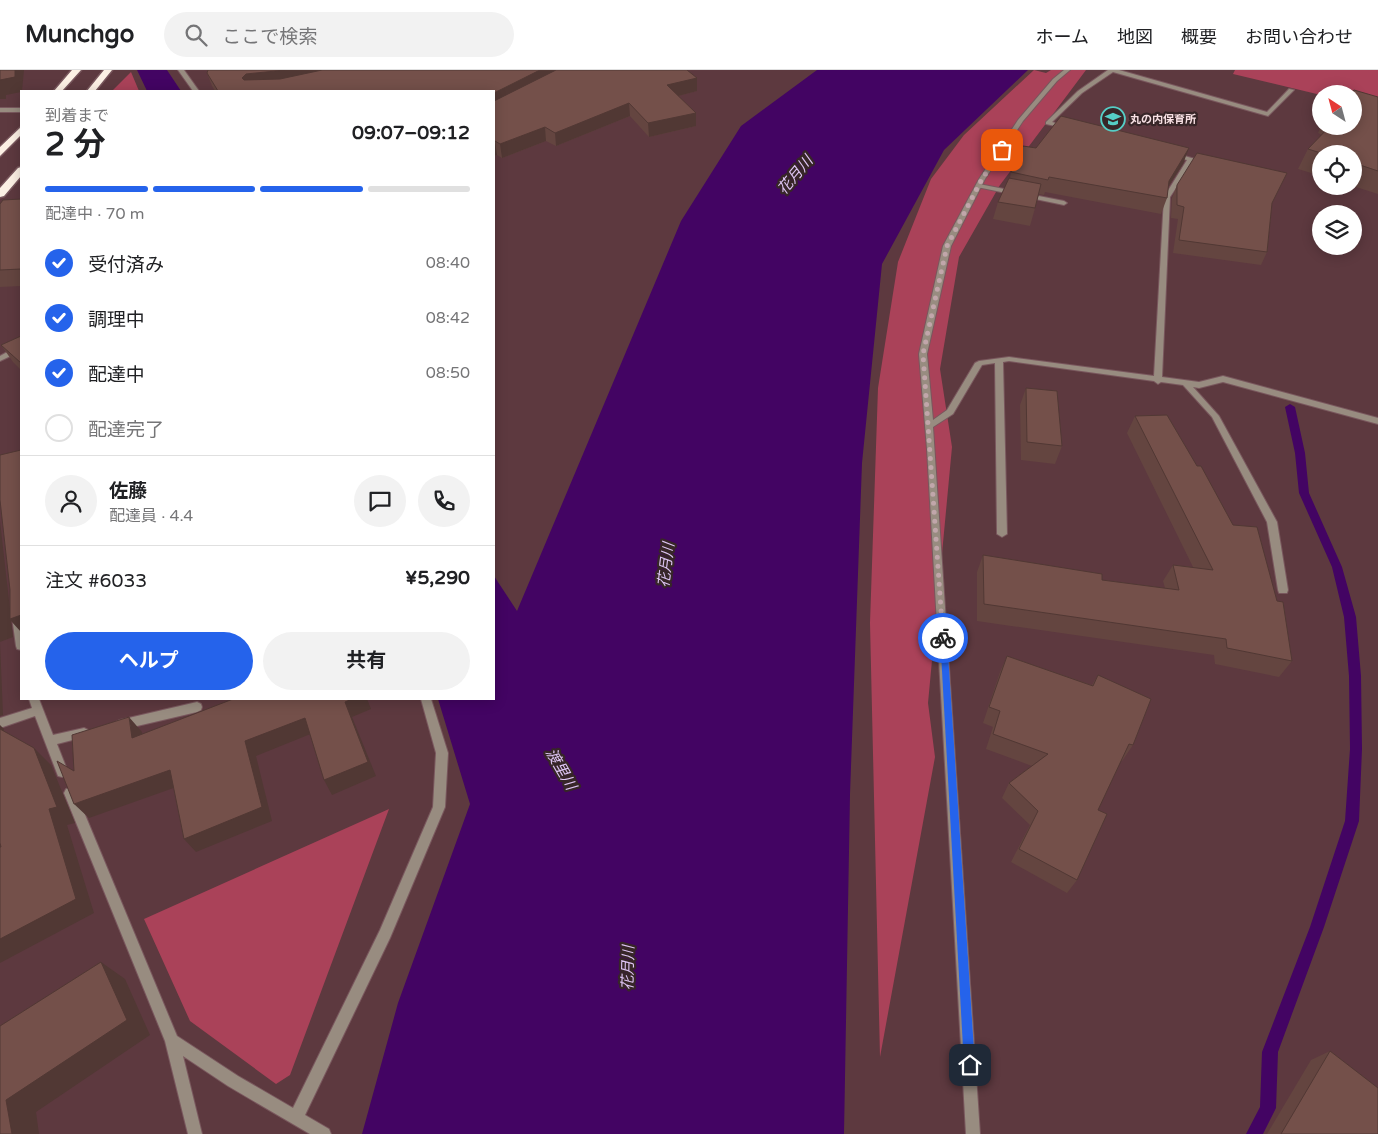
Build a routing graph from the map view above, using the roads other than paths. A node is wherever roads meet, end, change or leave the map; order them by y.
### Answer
1 (77, 70) edge
2 (108, 70) edge
3 (182, 70) edge
4 (1067, 70) edge
5 (1113, 70) edge
6 (59, 90) edge
7 (92, 90) edge
8 (195, 90) edge
9 (1291, 90) dead end
10 (0, 110) edge
11 (20, 110) edge
12 (20, 131) edge
13 (1077, 131) edge
14 (1163, 152) edge
15 (0, 153) edge
16 (1191, 159) junction
17 (1217, 166) edge
18 (20, 171) edge
19 (979, 186) junction
20 (0, 194) edge
21 (1064, 203) dead end
22 (20, 349) edge
23 (0, 359) edge
24 (999, 360) junction
25 (1158, 381) junction
26 (1186, 384) junction
27 (1378, 421) edge
28 (929, 426) junction
29 (1002, 534) dead end
30 (1283, 590) dead end
31 (14, 602) edge
32 (20, 640) edge
33 (426, 700) edge
34 (35, 705) edge
35 (197, 707) dead end
36 (0, 723) edge
37 (49, 741) junction
38 (172, 1041) junction
39 (296, 1117) junction
40 (195, 1134) edge
41 (324, 1134) edge
42 (973, 1134) edge

1 - 6 highway
2 - 7 highway
3 - 8 street
4 - 19 street
5 - 9 street
5 - 13 street
10 - 11 street
12 - 15 highway
14 - 16 street
16 - 17 street
16 - 25 street
18 - 20 highway
19 - 21 street
19 - 28 street
22 - 23 street
24 - 25 street
24 - 28 street
24 - 29 street
25 - 26 street
26 - 27 street
26 - 30 street
28 - 42 street
31 - 32 street
33 - 39 street
34 - 36 street
34 - 37 street
35 - 37 street
37 - 38 street
38 - 39 street
38 - 40 street
39 - 41 street

